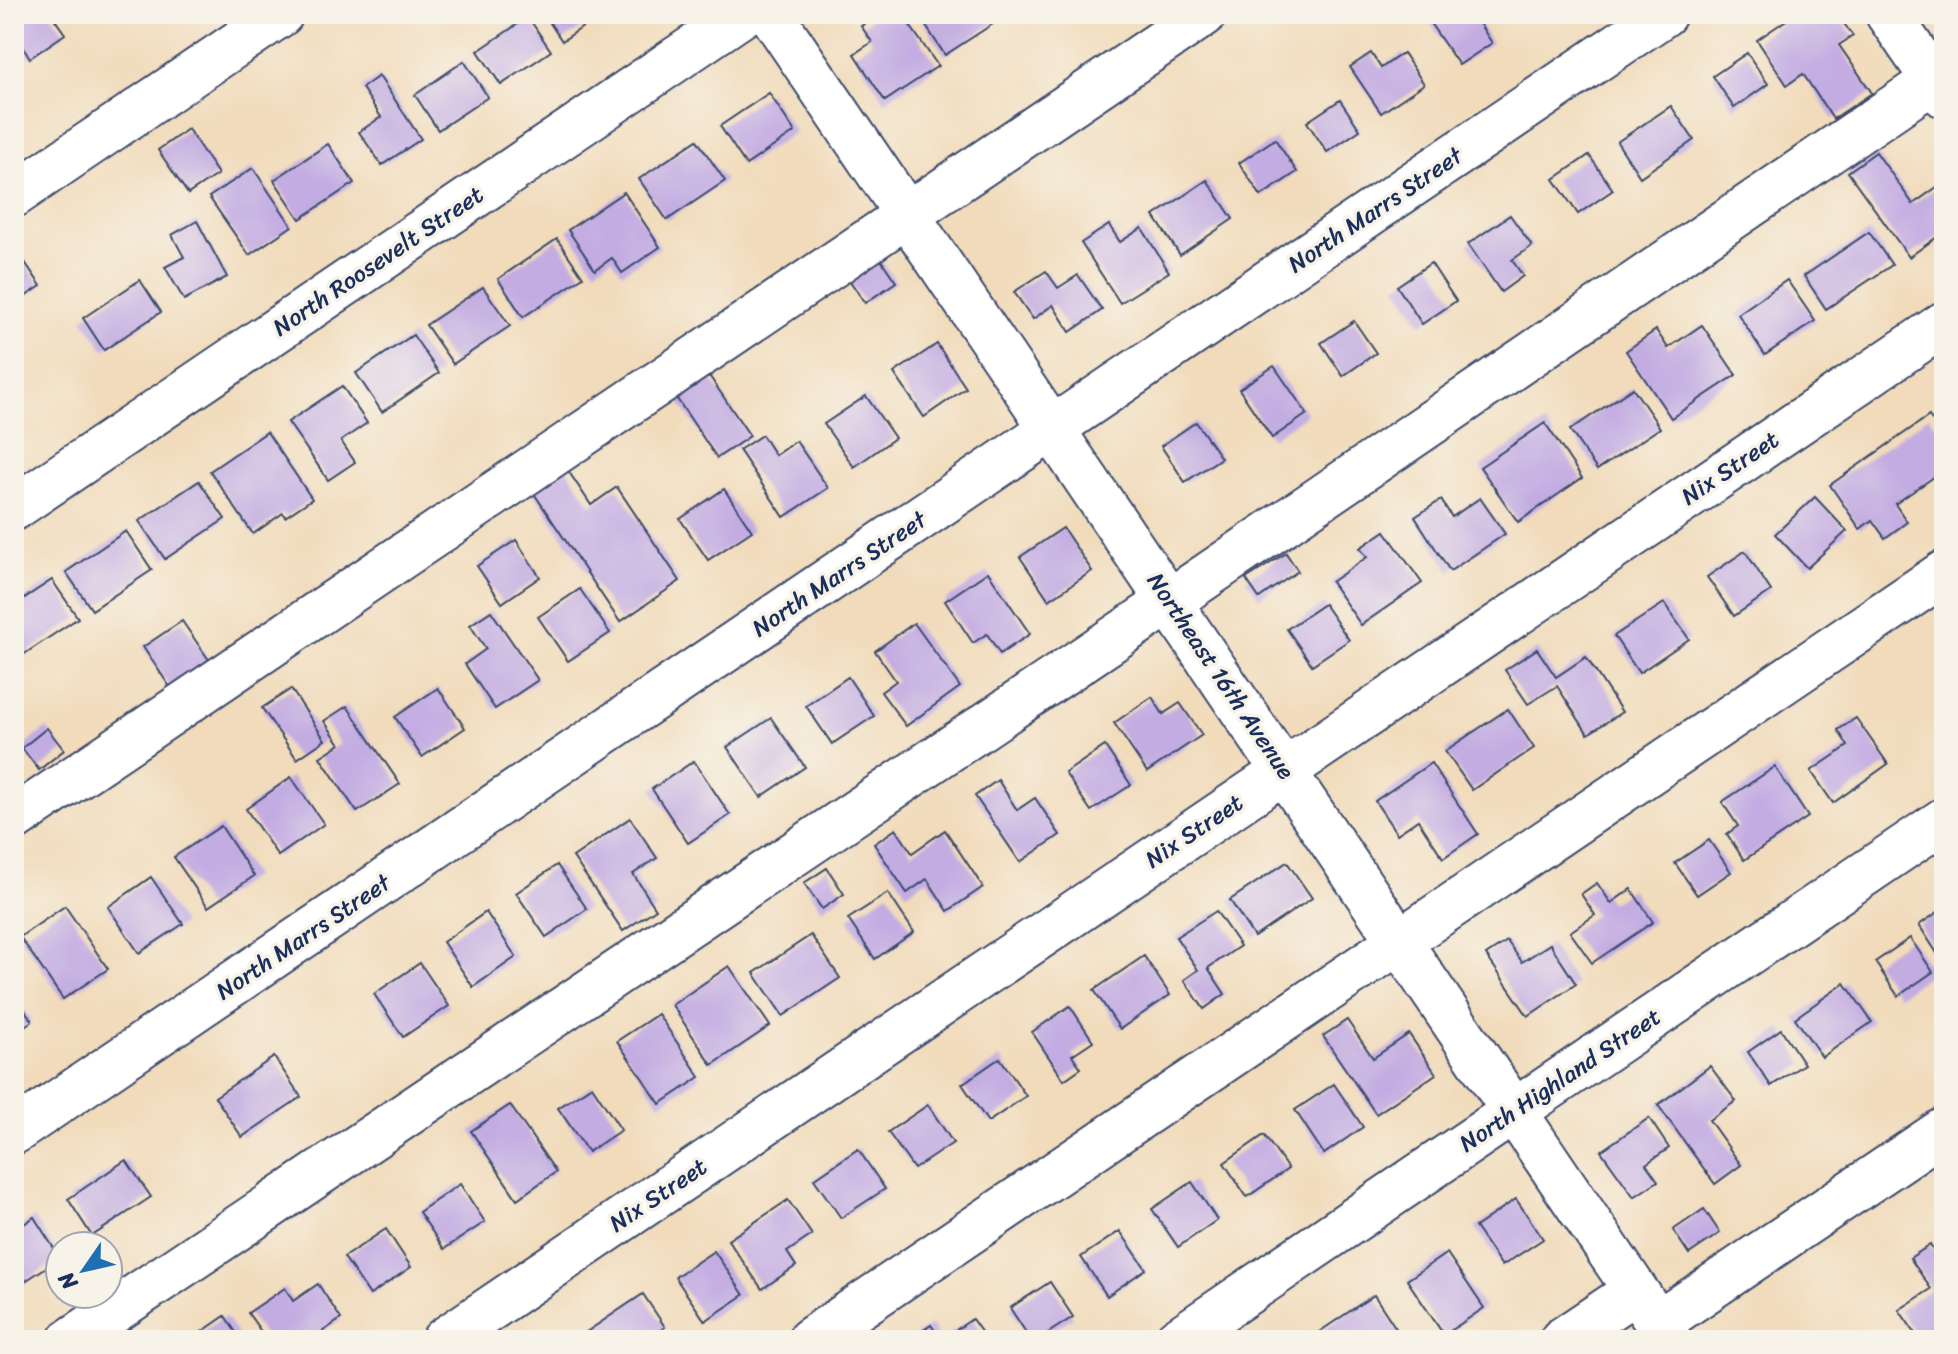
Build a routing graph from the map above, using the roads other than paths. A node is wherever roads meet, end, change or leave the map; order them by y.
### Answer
1 (281, 14) edge
2 (743, 14) edge
3 (771, 14) edge
4 (1204, 14) edge
5 (1664, 14) edge
6 (1888, 14) edge
7 (1939, 87) edge
8 (14, 195) edge
9 (907, 216) junction
10 (1944, 324) edge
11 (1053, 429) junction
12 (14, 508) edge
13 (1944, 573) edge
14 (1170, 601) junction
15 (1284, 770) junction
16 (14, 819) edge
17 (1944, 820) edge
18 (1399, 941) junction
19 (1515, 1110) junction
20 (1944, 1130) edge
21 (14, 1132) edge
22 (1654, 1318) edge
23 (71, 1340) edge
24 (444, 1340) edge
25 (810, 1340) edge
26 (1177, 1340) edge
27 (1562, 1340) edge

1 - 8 street
2 - 12 street, North Roosevelt Street
3 - 9 street, Northeast 16th Avenue
4 - 9 street
5 - 11 street, North Marrs Street
6 - 7 street
7 - 14 street
9 - 11 street, Northeast 16th Avenue
9 - 16 street
10 - 15 street, Nix Street
11 - 14 street, Northeast 16th Avenue
11 - 21 street, North Marrs Street
13 - 18 street
14 - 15 street, Northeast 16th Avenue
14 - 23 street
15 - 18 street, Northeast 16th Avenue
15 - 24 street, Nix Street
17 - 19 street, North Highland Street
18 - 19 street, Northeast 16th Avenue
18 - 25 street
19 - 22 street, Northeast 16th Avenue
19 - 26 street, North Highland Street
20 - 22 street
22 - 27 street

